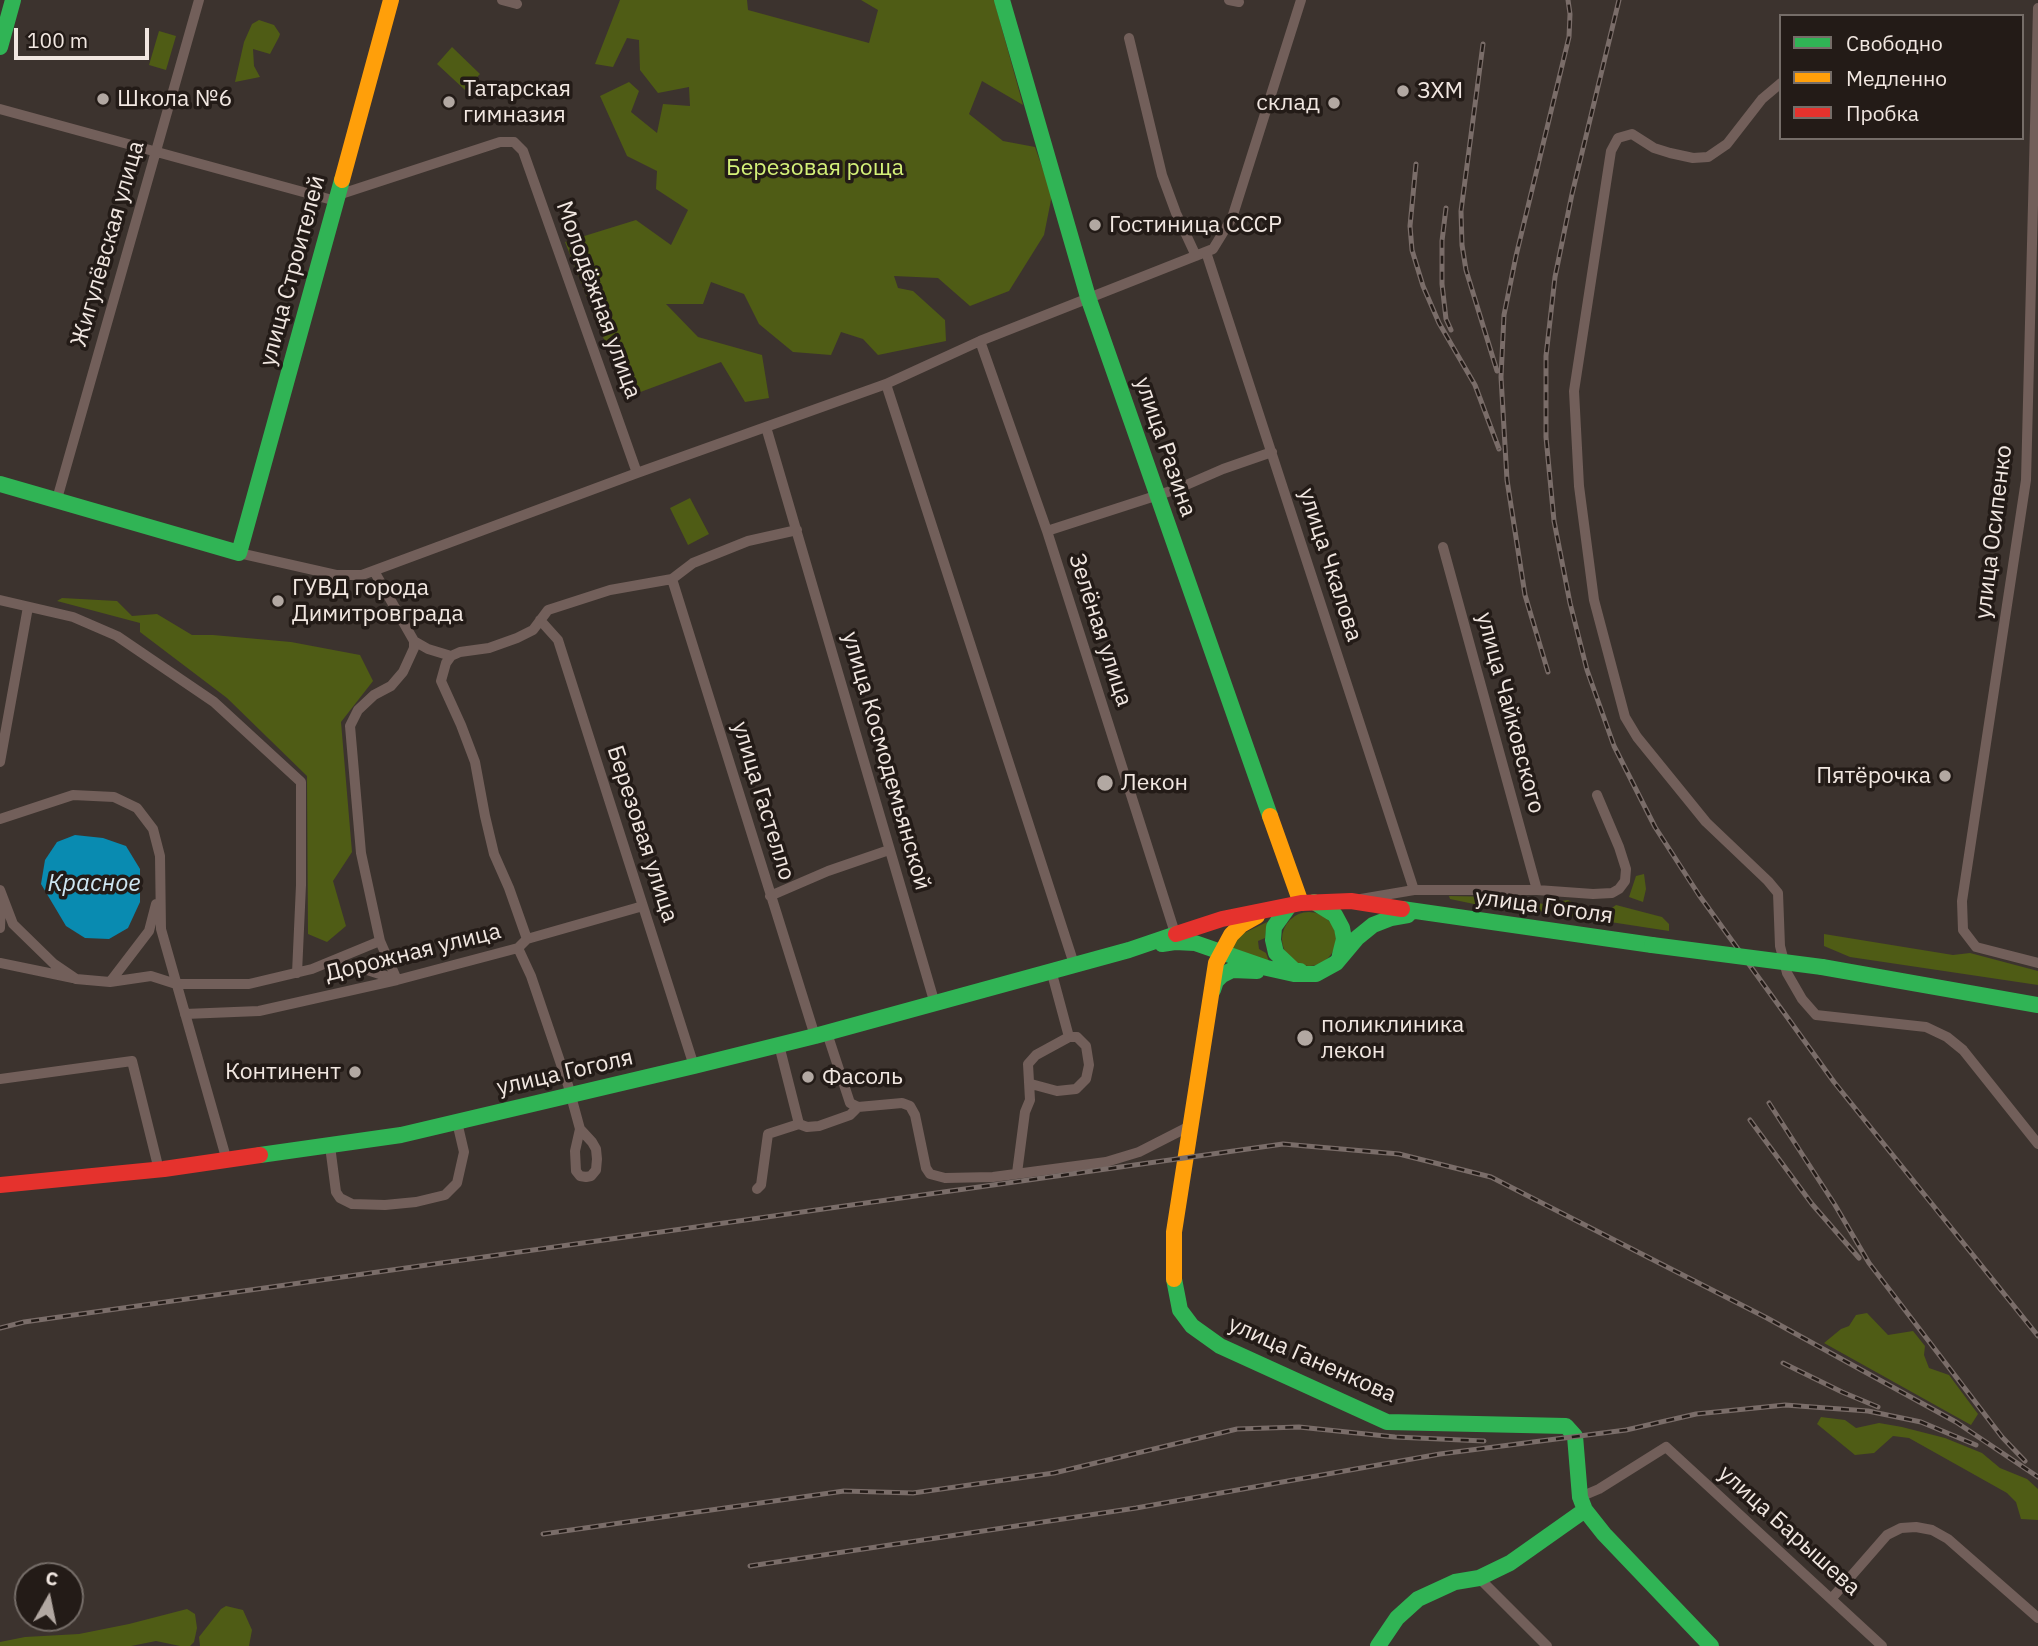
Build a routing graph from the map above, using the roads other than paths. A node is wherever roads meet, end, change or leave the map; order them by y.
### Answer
1 (13, 0) edge
2 (199, 0) edge
3 (391, 0) edge
4 (502, 0) edge
5 (1002, 0) edge
6 (1301, 0) edge
7 (517, 4) dead end
8 (2038, 8) edge
9 (1129, 38) dead end
10 (0, 47) edge
11 (2037, 68) edge
12 (1779, 85) edge
13 (0, 109) edge
14 (156, 152) junction
15 (337, 198) junction
16 (1201, 254) junction
17 (1088, 297) junction
18 (980, 341) junction
19 (886, 384) junction
20 (766, 427) junction
21 (1272, 452) junction
22 (637, 473) junction
23 (0, 484) edge
24 (2025, 484) junction
25 (2038, 485) edge
26 (1158, 495) junction
27 (57, 499) junction
28 (797, 530) junction
29 (1046, 531) junction
30 (1443, 547) dead end
31 (239, 553) junction
32 (374, 571) junction
33 (672, 579) junction
34 (0, 600) edge
35 (28, 607) junction
36 (540, 620) junction
37 (414, 641) junction
38 (451, 656) junction
39 (0, 762) edge
40 (1597, 795) dead end
41 (0, 819) edge
42 (889, 850) junction
43 (1415, 890) junction
44 (1537, 890) junction
45 (1, 893) edge
46 (159, 893) junction
47 (771, 897) junction
48 (1351, 901) junction
49 (1294, 905) junction
50 (643, 906) junction
51 (1430, 914) junction
52 (0, 928) edge
53 (1175, 938) junction
54 (527, 939) junction
55 (380, 941) junction
56 (518, 948) junction
57 (1222, 951) junction
58 (0, 963) edge
59 (1336, 963) junction
60 (2038, 963) edge
61 (329, 964) junction
62 (1074, 964) junction
63 (1051, 970) junction
64 (297, 973) junction
65 (1294, 974) junction
66 (1316, 974) junction
67 (76, 979) junction
68 (397, 980) junction
69 (110, 982) junction
70 (176, 984) junction
71 (1211, 996) junction
72 (936, 1004) junction
73 (2038, 1005) edge
74 (185, 1014) junction
75 (821, 1034) junction
76 (1069, 1037) junction
77 (779, 1045) junction
78 (694, 1066) junction
79 (0, 1079) edge
80 (1031, 1084) junction
81 (571, 1095) junction
82 (858, 1107) junction
83 (457, 1122) junction
84 (799, 1124) junction
85 (1190, 1126) junction
86 (580, 1129) dead end
87 (2038, 1144) edge
88 (330, 1146) junction
89 (227, 1161) junction
90 (159, 1170) junction
91 (1017, 1174) junction
92 (0, 1185) edge
93 (757, 1189) dead end
94 (1582, 1504) junction
95 (1479, 1578) junction
96 (1832, 1598) junction
97 (2038, 1618) edge
98 (1378, 1646) edge
99 (1547, 1646) edge
100 (1711, 1646) edge
101 (1882, 1646) edge

1 - 10 street
2 - 14 street, Жигулёвская улица
3 - 15 street, улица Строителей
4 - 7 street
5 - 17 street, улица Разина
6 - 16 street
8 - 11 street, улица Осипенко
9 - 16 street, улица Чкалова
11 - 24 street, улица Осипенко
12 - 87 street
13 - 14 street
14 - 15 street
14 - 27 street, Жигулёвская улица
15 - 22 street, Молодёжная улица
15 - 31 street, улица Строителей
16 - 17 street
16 - 21 street, улица Чкалова
17 - 18 street
17 - 26 street, улица Разина
18 - 19 street
18 - 29 street, Зелёная улица
19 - 20 street
19 - 62 street
20 - 22 street
20 - 28 street, улица Космодемьянской
21 - 26 street
21 - 43 street, улица Чкалова
22 - 32 street
23 - 27 street
24 - 25 street
24 - 60 street, улица Осипенко
26 - 29 street
26 - 49 street, улица Разина
27 - 31 street
28 - 33 street
28 - 42 street, улица Космодемьянской
29 - 53 street, Зелёная улица
30 - 44 street, улица Чайковского
31 - 32 street
32 - 37 street
33 - 36 street
33 - 47 street, улица Гастелло
34 - 35 street
35 - 39 street
35 - 64 street
36 - 38 street
36 - 50 street, Березовая улица
37 - 38 street
37 - 55 street
38 - 54 street
40 - 44 street
41 - 46 street
42 - 47 street
42 - 72 street, улица Космодемьянской
43 - 44 street
43 - 48 street
45 - 52 street
45 - 67 street
46 - 69 street
46 - 70 street
47 - 75 street, улица Гастелло
48 - 49 street
48 - 51 street
49 - 53 street
49 - 57 street
49 - 59 street
49 - 66 street
50 - 54 street, Дорожная улица
50 - 78 street, Березовая улица
51 - 59 street
51 - 73 street, улица Гоголя, bridge
53 - 57 street
53 - 62 street, улица Гоголя
53 - 71 street
54 - 56 street, Дорожная улица
55 - 61 street
55 - 68 street
56 - 68 street, Дорожная улица
56 - 81 street
57 - 65 street
57 - 71 street, улица Ганенкова
58 - 67 street
59 - 66 street
61 - 64 street
61 - 68 street
62 - 63 street, улица Гоголя
63 - 72 street, улица Гоголя
63 - 76 street
64 - 70 street
65 - 66 street
65 - 71 street
67 - 69 street
68 - 74 street, Дорожная улица
69 - 70 street
70 - 74 street
71 - 85 street, улица Ганенкова
72 - 75 street, улица Гоголя
74 - 89 street
75 - 77 street, улица Гоголя
75 - 82 street, улица Гастелло
76 - 80 street
76 - 80 street
77 - 78 street, улица Гоголя
77 - 84 street
78 - 81 street, улица Гоголя
79 - 90 street
80 - 91 street
81 - 83 street, улица Гоголя
81 - 86 street
82 - 84 street
82 - 91 street
83 - 88 street, улица Гоголя
83 - 88 street
84 - 93 street
85 - 91 street
85 - 94 street, улица Ганенкова
88 - 89 street, улица Гоголя
89 - 90 street, улица Гоголя
90 - 92 street, улица Гоголя
94 - 95 street
94 - 96 street, улица Барышева
94 - 100 street
95 - 98 street
95 - 99 street
96 - 97 street
96 - 101 street, улица Барышева

